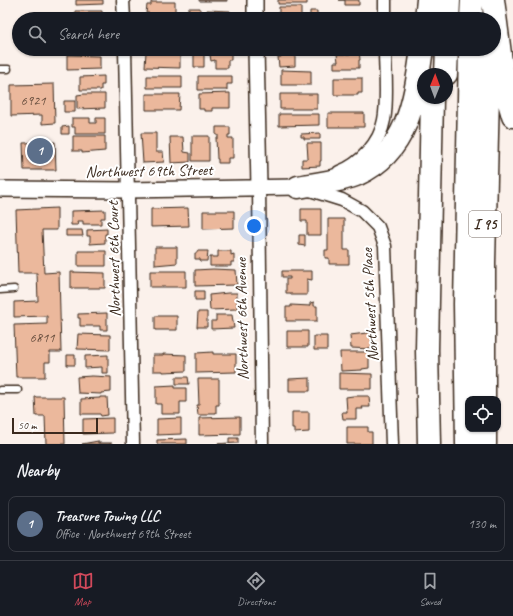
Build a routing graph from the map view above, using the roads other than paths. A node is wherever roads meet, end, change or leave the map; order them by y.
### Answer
1 (124, 0) edge
2 (254, 0) edge
3 (385, 0) edge
4 (428, 0) edge
5 (435, 0) edge
6 (449, 0) edge
7 (472, 0) edge
8 (492, 0) edge
9 (124, 12) edge
10 (255, 12) edge
11 (385, 12) edge
12 (427, 12) edge
13 (434, 12) edge
14 (448, 12) edge
15 (471, 12) edge
16 (491, 12) edge
17 (494, 12) edge
18 (125, 56) edge
19 (256, 56) edge
20 (385, 56) edge
21 (421, 56) edge
22 (433, 56) edge
23 (447, 56) edge
24 (470, 56) edge
25 (489, 56) edge
26 (500, 56) edge
27 (433, 68) edge
28 (446, 68) edge
29 (0, 69) edge
30 (8, 69) dead end
31 (432, 104) edge
32 (446, 104) edge
33 (513, 116) edge
34 (259, 187) junction
35 (298, 187) junction
36 (0, 189) edge
37 (128, 190) junction
38 (14, 289) dead end
39 (0, 290) edge
40 (0, 390) edge
41 (18, 390) dead end
42 (484, 396) edge
43 (485, 432) edge
44 (133, 444) edge
45 (262, 444) edge
46 (392, 444) edge
47 (429, 444) edge
48 (443, 444) edge
49 (467, 444) edge
50 (485, 444) edge

1 - 9 street
2 - 10 street
3 - 11 street
4 - 12 highway
5 - 13 highway
6 - 14 highway
7 - 15 highway
8 - 16 highway
8 - 17 highway
18 - 37 street, Northwest 6th Court
19 - 34 street, Northwest 6th Avenue
20 - 35 street
21 - 35 highway
22 - 27 highway
23 - 28 highway
24 - 49 highway
25 - 42 highway, I 95
26 - 33 highway
29 - 30 lane
31 - 47 highway
32 - 48 highway
34 - 35 street, Northwest 69th Street
34 - 37 street, Northwest 69th Street
34 - 45 street, Northwest 6th Avenue
35 - 46 street, Northwest 5th Place
36 - 37 street, Northwest 69th Street
37 - 44 street, Northwest 6th Court
38 - 39 lane
40 - 41 lane
43 - 50 highway

